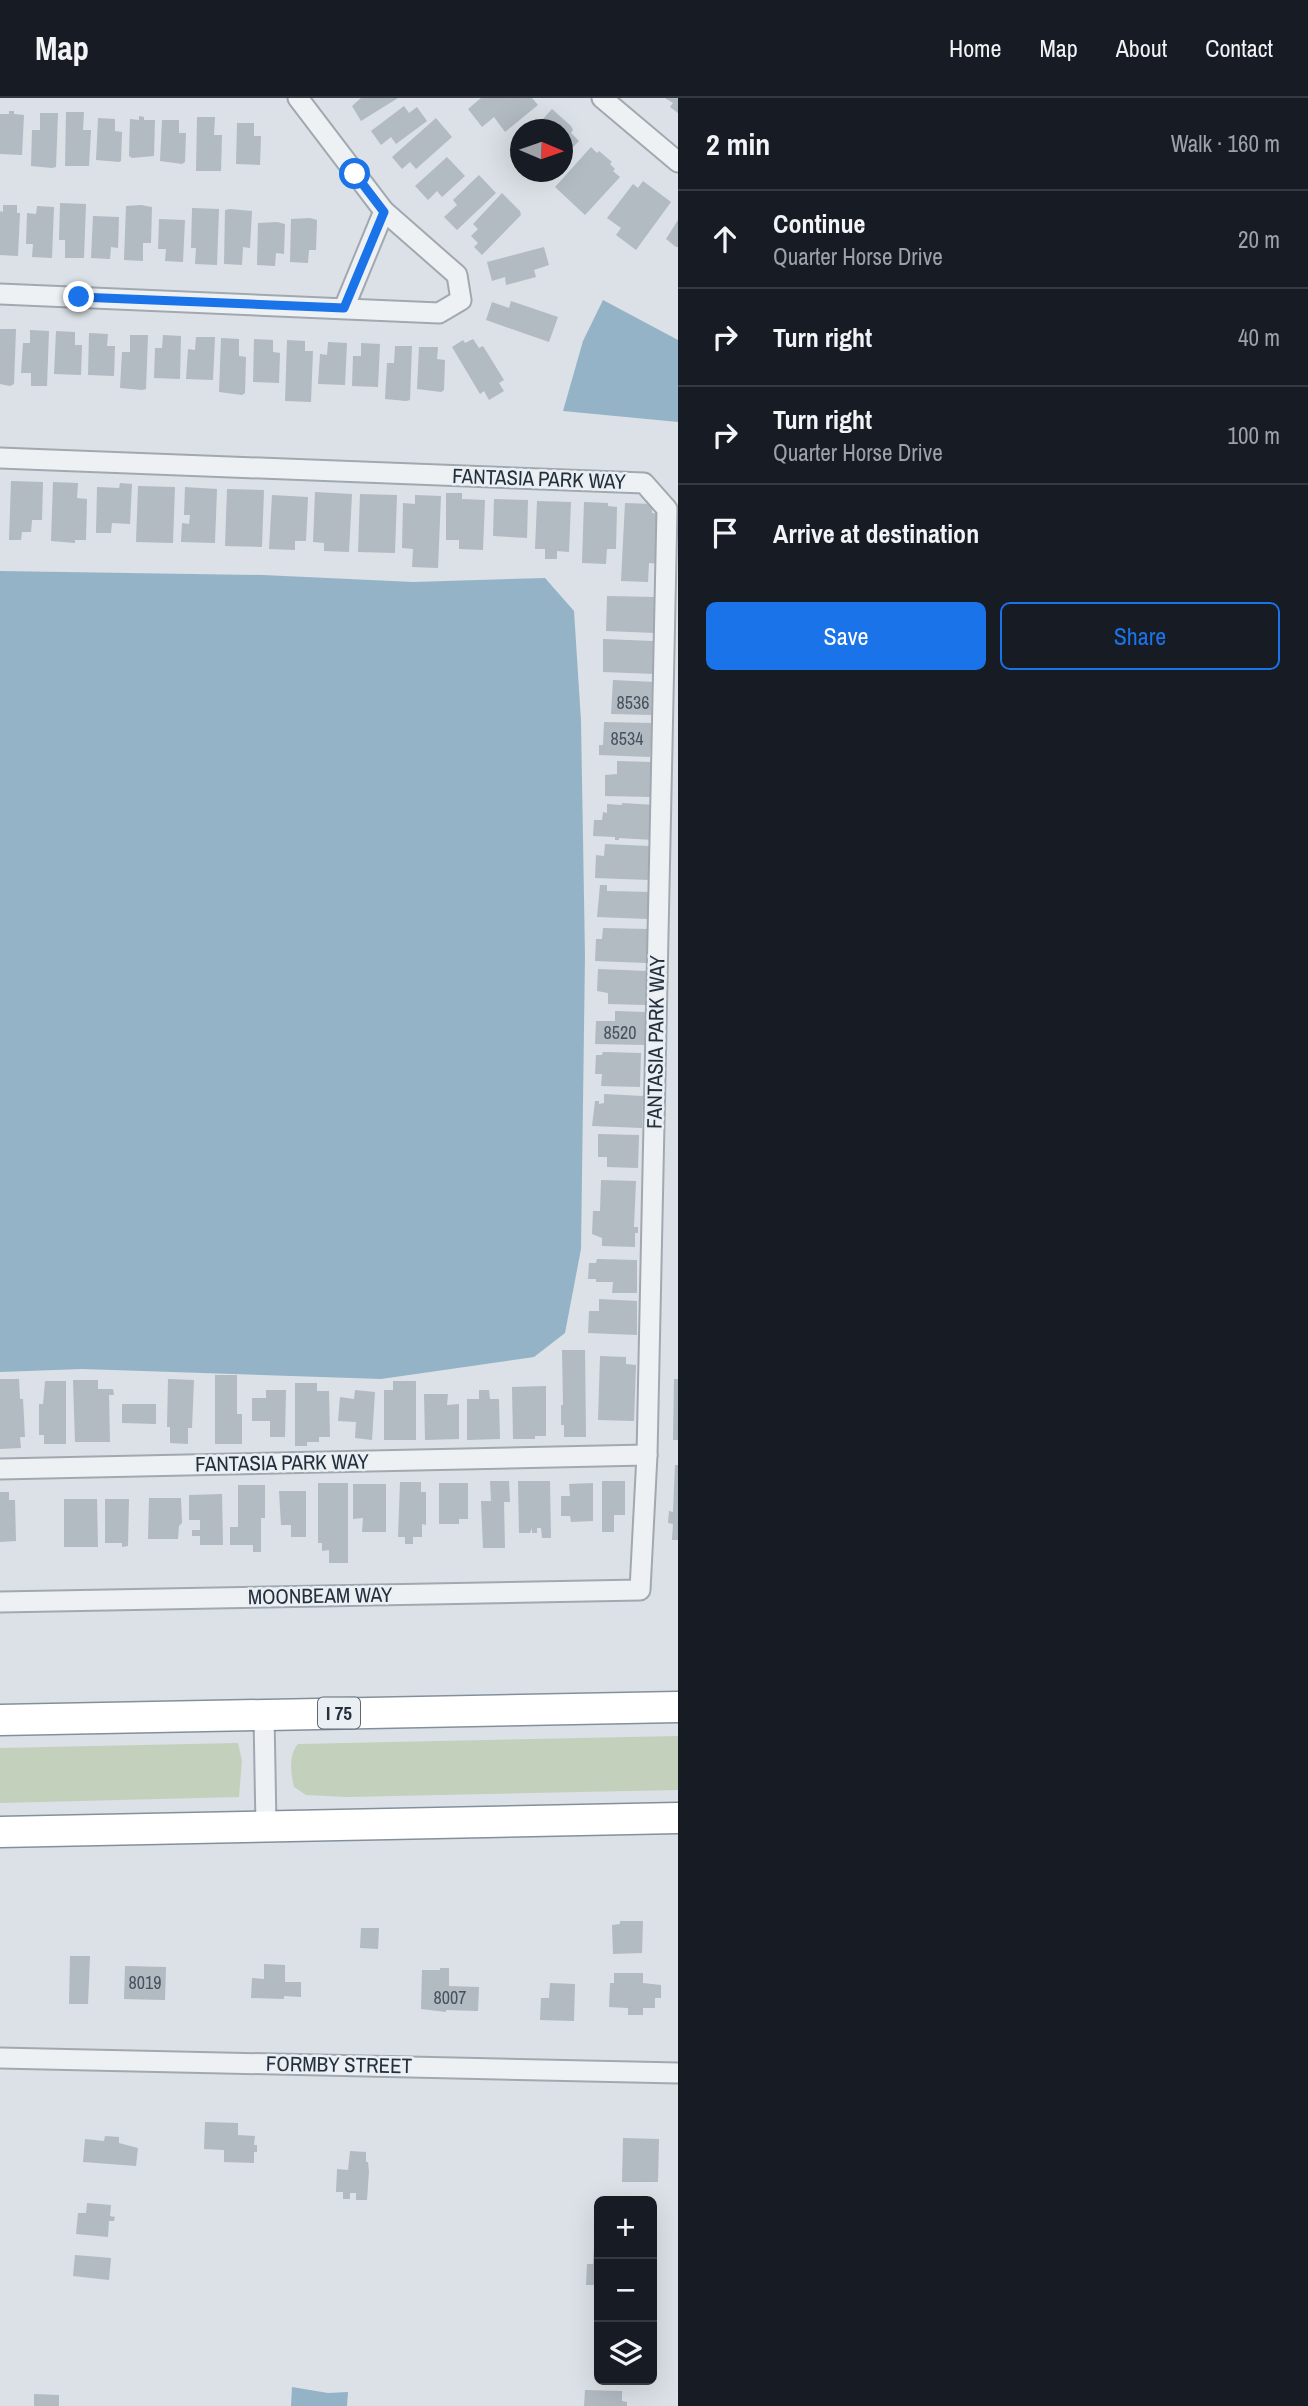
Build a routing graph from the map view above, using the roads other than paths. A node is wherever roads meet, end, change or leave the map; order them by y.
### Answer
1 (298, 98) edge
2 (602, 98) edge
3 (678, 162) edge
4 (384, 212) junction
5 (0, 294) edge
6 (344, 308) junction
7 (0, 458) edge
8 (647, 1455) junction
9 (0, 1469) edge
10 (640, 1590) joint
11 (0, 1602) edge
12 (678, 1707) edge
13 (264, 1715) junction
14 (0, 1720) edge
15 (678, 1818) edge
16 (266, 1826) junction
17 (0, 1832) edge
18 (0, 2057) edge
19 (678, 2073) edge

1 - 4 street
2 - 3 street
4 - 6 street
4 - 6 street
5 - 6 street
7 - 8 street, FANTASIA PARK WAY
8 - 9 street, FANTASIA PARK WAY
8 - 10 street, FANTASIA PARK WAY
10 - 11 street, MOONBEAM WAY
12 - 13 highway, I 75
13 - 14 highway, I 75
13 - 16 street
15 - 16 highway
16 - 17 highway
18 - 19 street, FORMBY STREET

